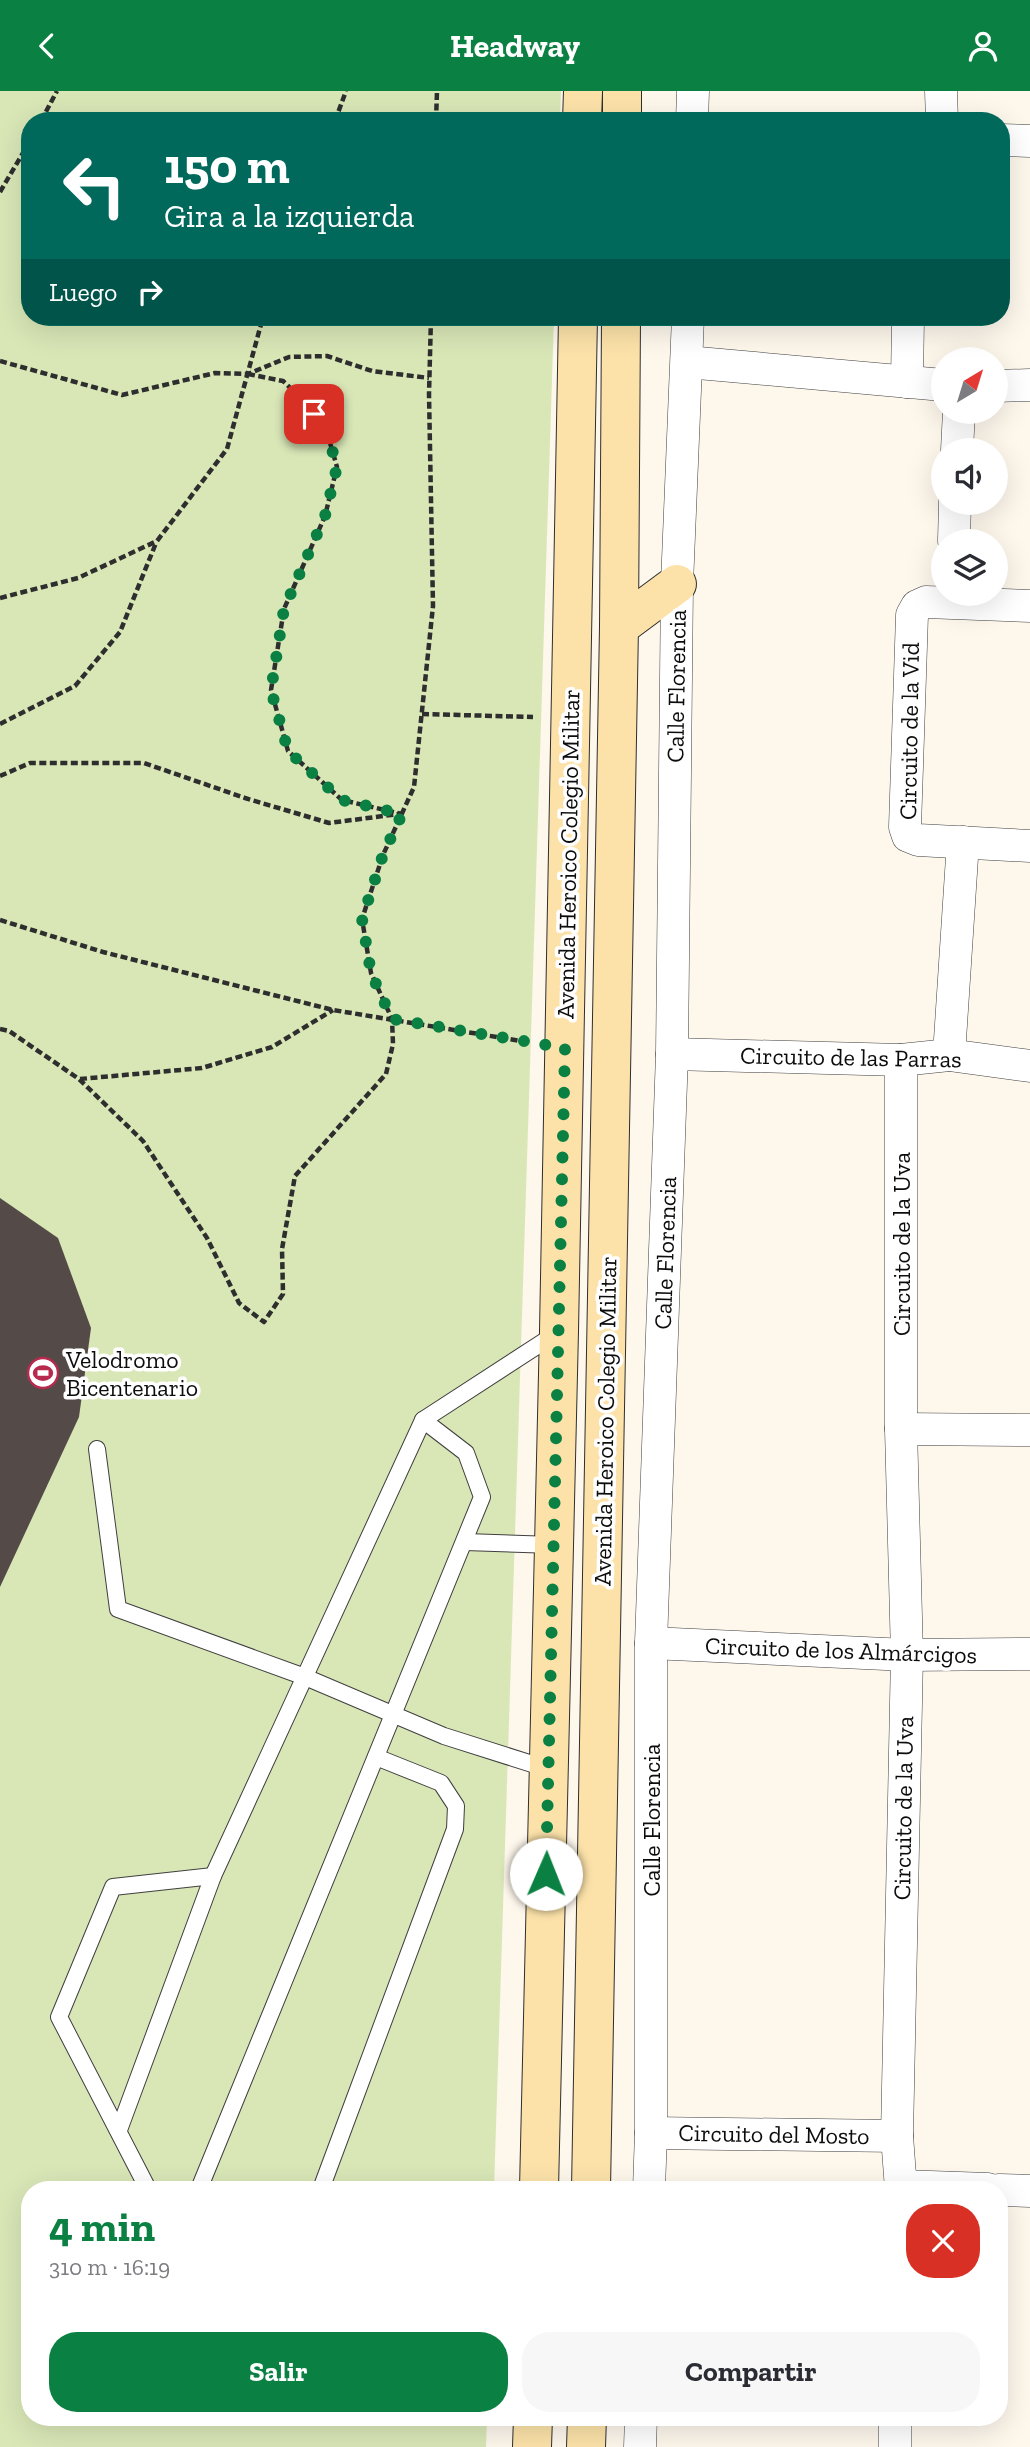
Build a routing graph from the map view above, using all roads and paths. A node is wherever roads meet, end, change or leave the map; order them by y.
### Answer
1 (57, 91) edge
2 (346, 91) edge
3 (437, 91) edge
4 (583, 91) edge
5 (622, 91) edge
6 (693, 91) edge
7 (941, 91) edge
8 (46, 112) edge
9 (338, 112) edge
10 (436, 112) edge
11 (582, 112) edge
12 (622, 112) edge
13 (692, 112) edge
14 (942, 112) edge
15 (1010, 140) edge
16 (1030, 141) edge
17 (21, 156) edge
18 (0, 190) edge
19 (261, 326) edge
20 (431, 326) edge
21 (578, 326) edge
22 (621, 326) edge
23 (688, 326) edge
24 (908, 326) edge
25 (0, 361) edge
26 (687, 362) junction
27 (248, 374) junction
28 (429, 378) junction
29 (907, 382) junction
30 (931, 384) edge
31 (1030, 385) edge
32 (1008, 386) edge
33 (157, 541) junction
34 (677, 584) junction
35 (0, 597) edge
36 (931, 601) edge
37 (1008, 604) edge
38 (1030, 606) edge
39 (619, 627) junction
40 (422, 714) junction
41 (571, 718) junction
42 (0, 724) edge
43 (0, 776) edge
44 (402, 814) junction
45 (963, 842) junction
46 (1030, 846) edge
47 (0, 920) edge
48 (333, 1010) junction
49 (392, 1019) junction
50 (0, 1029) edge
51 (565, 1048) junction
52 (672, 1054) junction
53 (949, 1055) junction
54 (901, 1059) junction
55 (1030, 1066) edge
56 (79, 1079) junction
57 (559, 1331) junction
58 (423, 1420) junction
59 (901, 1429) junction
60 (1030, 1430) edge
61 (97, 1449) dead end
62 (465, 1542) junction
63 (554, 1545) junction
64 (651, 1643) junction
65 (1030, 1654) edge
66 (907, 1655) junction
67 (305, 1677) junction
68 (393, 1716) junction
69 (376, 1758) junction
70 (548, 1769) junction
71 (212, 1876) junction
72 (119, 2130) junction
73 (651, 2133) junction
74 (897, 2136) junction
75 (144, 2181) edge
76 (202, 2181) edge
77 (324, 2181) edge
78 (538, 2181) edge
79 (591, 2181) edge
80 (649, 2181) edge
81 (900, 2181) edge
82 (1008, 2190) edge
83 (1030, 2191) edge
84 (533, 2426) edge
85 (587, 2426) edge
86 (641, 2426) edge
87 (895, 2426) edge
88 (532, 2447) edge
89 (586, 2447) edge
90 (640, 2447) edge
91 (895, 2447) edge

1 - 8 path
2 - 9 path
3 - 10 path
4 - 11 street
5 - 12 street
6 - 13 street
7 - 14 street
15 - 16 street
17 - 18 path
19 - 27 path
20 - 28 path
21 - 41 street, Avenida Heroico Colegio Militar
22 - 39 street, Avenida Heroico Colegio Militar
23 - 26 street, Calle Florencia
24 - 29 street
25 - 27 path
26 - 29 street
26 - 34 street, Calle Florencia
27 - 28 path
27 - 33 path
27 - 44 path
28 - 40 path
29 - 30 street
31 - 32 street
33 - 35 path
33 - 42 path
34 - 39 street
34 - 52 street, Calle Florencia
36 - 45 street, Circuito de la Vid
37 - 38 street, Circuito de la Vid
39 - 79 street, Avenida Heroico Colegio Militar
40 - 41 path
40 - 44 path
41 - 51 street, Avenida Heroico Colegio Militar
43 - 44 path
44 - 49 path
45 - 46 street, Circuito de la Vid
45 - 53 street
47 - 48 path
48 - 49 path
48 - 56 path
49 - 51 path
49 - 56 path
50 - 56 path
51 - 57 street, Avenida Heroico Colegio Militar
52 - 54 street, Circuito de las Parras
52 - 64 street, Calle Florencia
53 - 54 street, Circuito de las Parras
53 - 55 street, Circuito de las Parras
54 - 59 street, Circuito de la Uva
57 - 58 lane
57 - 63 street, Avenida Heroico Colegio Militar
58 - 62 lane
58 - 67 lane
59 - 60 street
59 - 66 street, Circuito de la Uva
61 - 67 lane
62 - 63 lane
62 - 68 lane
63 - 70 street, Avenida Heroico Colegio Militar
64 - 66 street, Circuito de los Almárcigos
64 - 73 street, Calle Florencia
65 - 66 street, Circuito de los Almárcigos
66 - 74 street, Circuito de la Uva
67 - 68 lane
67 - 71 lane
68 - 69 lane
68 - 70 lane
69 - 76 lane
69 - 77 lane
70 - 78 street, Avenida Heroico Colegio Militar
71 - 72 lane
71 - 72 lane
72 - 75 lane
73 - 74 street, Circuito del Mosto
73 - 80 street, Calle Florencia
74 - 81 street, Circuito de la Uva
82 - 83 street
84 - 88 street
85 - 89 street
86 - 90 street
87 - 91 street

